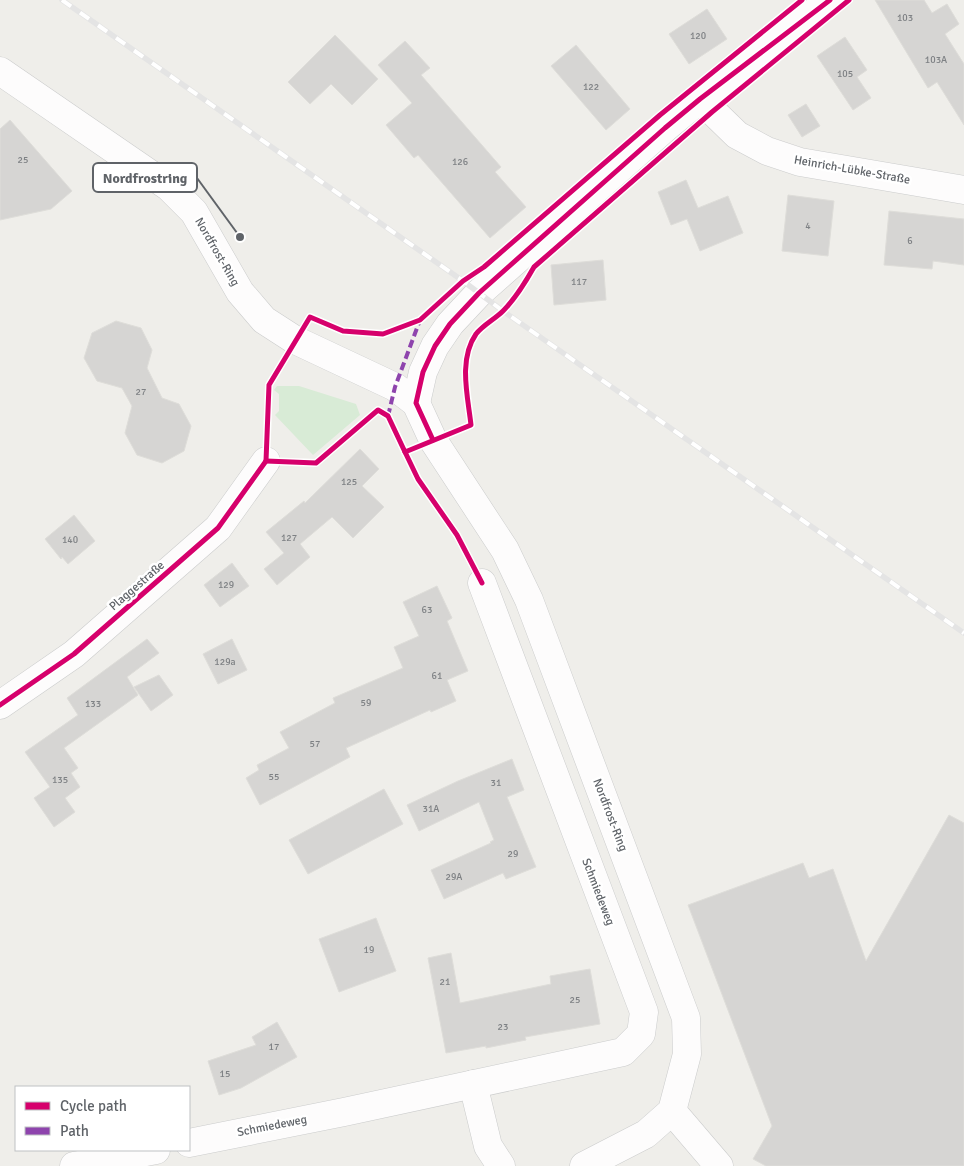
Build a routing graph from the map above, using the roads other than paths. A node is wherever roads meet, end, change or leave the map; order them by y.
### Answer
1 (830, 0) edge
2 (0, 71) edge
3 (700, 99) junction
4 (964, 190) edge
5 (416, 403) junction
6 (266, 461) dead end
7 (482, 583) dead end
8 (0, 705) edge
9 (473, 1084) junction
10 (672, 1111) junction
11 (190, 1143) edge
12 (151, 1151) edge
13 (74, 1166) edge
14 (501, 1166) edge
15 (584, 1166) edge
16 (719, 1166) edge

1 - 3 street
2 - 5 street, Nordfrost-Ring
3 - 4 street, Heinrich-Lübke-Straße
3 - 5 street
5 - 10 street, Nordfrost-Ring
6 - 8 street, Plaggestraße
7 - 9 street, Schmiedeweg
9 - 11 street, Schmiedeweg
9 - 14 street
10 - 15 street
10 - 16 street
12 - 13 street

